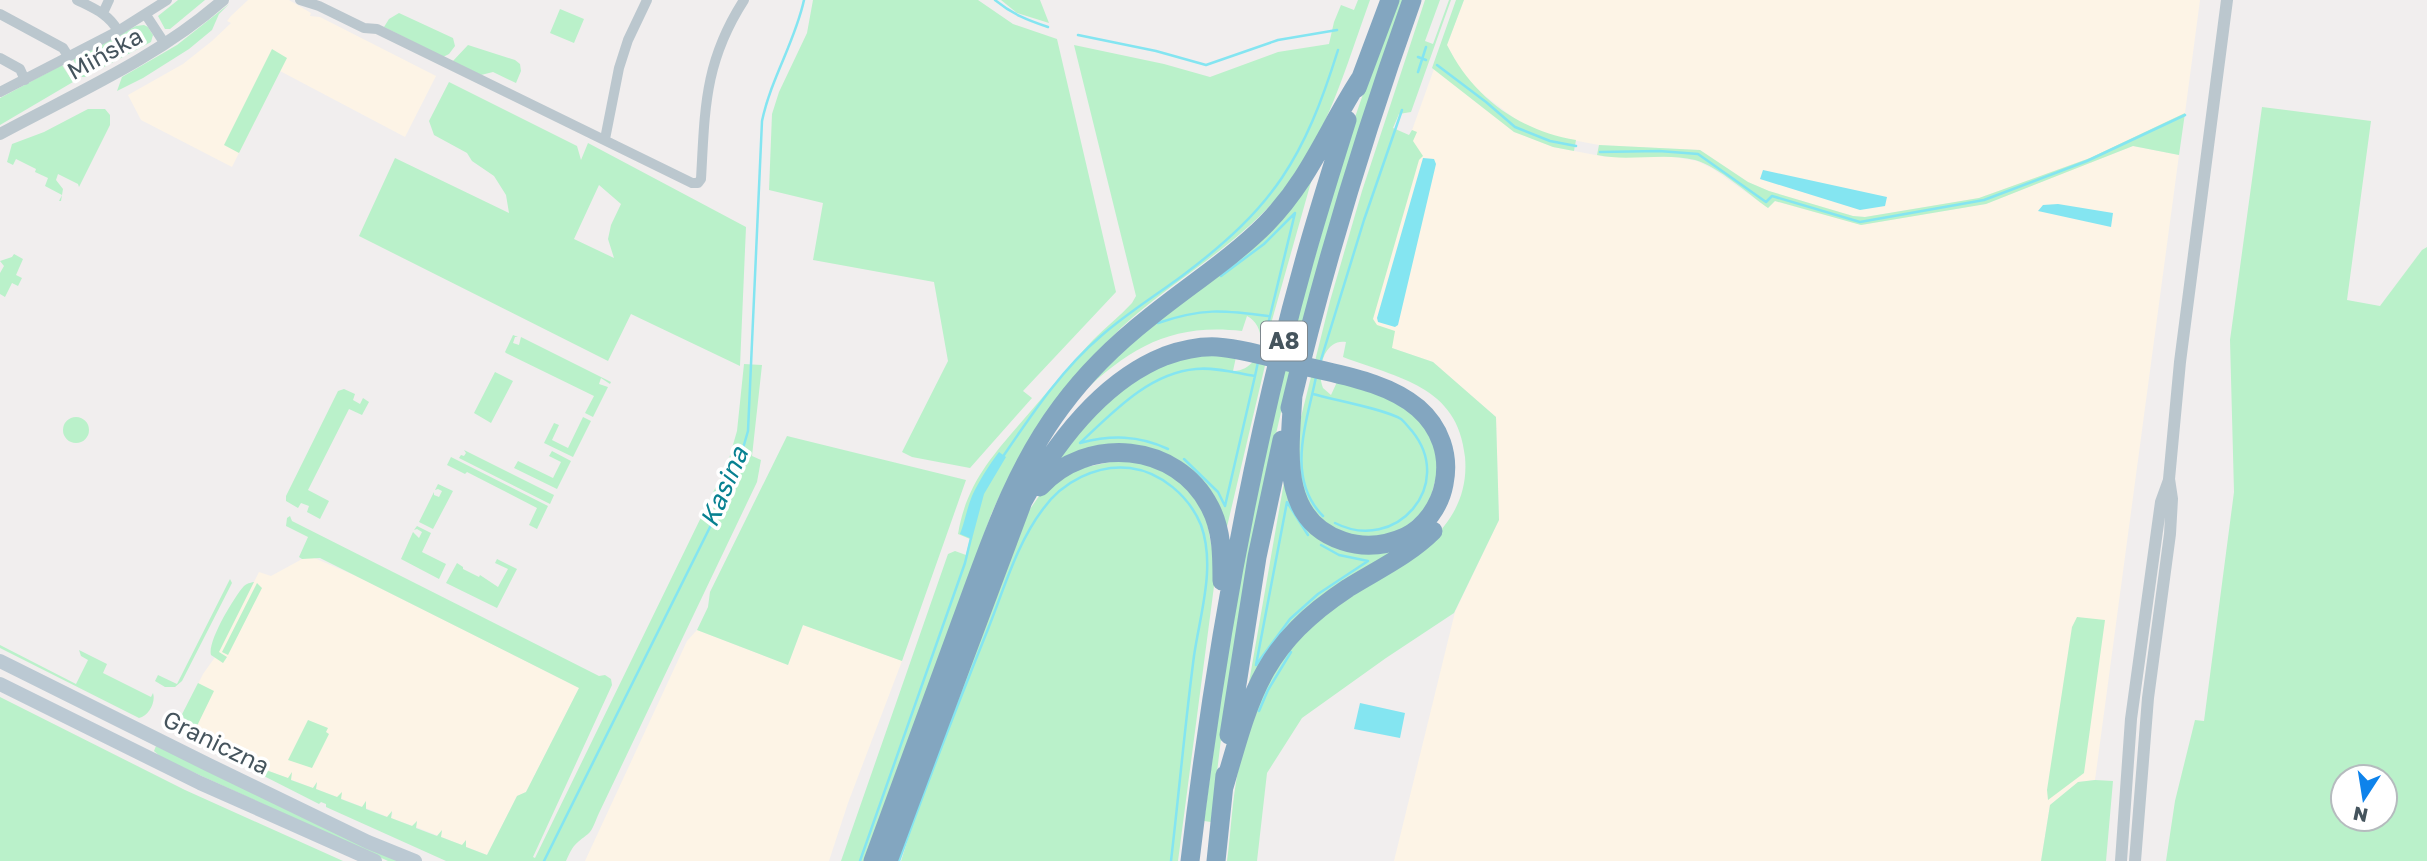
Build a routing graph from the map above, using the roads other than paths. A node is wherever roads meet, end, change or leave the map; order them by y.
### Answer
1 (78, 0) edge
2 (109, 0) edge
3 (167, 0) edge
4 (223, 0) edge
5 (300, 0) edge
6 (647, 0) edge
7 (744, 0) edge
8 (1390, 0) edge
9 (1412, 0) edge
10 (2227, 0) edge
11 (103, 13) junction
12 (0, 15) edge
13 (146, 15) junction
14 (118, 31) junction
15 (165, 44) junction
16 (68, 56) junction
17 (0, 58) edge
18 (1360, 79) junction
19 (25, 80) junction
20 (0, 92) edge
21 (0, 134) edge
22 (604, 139) junction
23 (1250, 346) junction
24 (1332, 368) junction
25 (1293, 395) junction
26 (2169, 479) junction
27 (1005, 507) junction
28 (1012, 528) junction
29 (1226, 608) junction
30 (0, 661) edge
31 (0, 684) edge
32 (1224, 788) junction
33 (374, 861) edge
34 (415, 861) edge
35 (873, 861) edge
36 (888, 861) edge
37 (1190, 861) edge
38 (1216, 861) edge
39 (2121, 861) edge
40 (2135, 861) edge

1 - 11 street
2 - 11 street
3 - 13 street, Mińska
4 - 15 street, Mińska
5 - 22 street
6 - 22 street
7 - 22 street
8 - 18 highway, A8
9 - 25 highway, A8
10 - 26 street
11 - 14 street
12 - 16 street
13 - 14 street, Mińska
13 - 15 street
14 - 16 street, Mińska
15 - 21 street, Mińska
16 - 19 street, Mińska
17 - 19 street
18 - 27 highway
18 - 29 highway, A8
19 - 20 street, Mińska
23 - 24 highway
23 - 27 highway
23 - 28 highway
24 - 25 highway
24 - 32 highway
25 - 32 highway, A8
26 - 39 street
26 - 40 street
27 - 35 highway
28 - 29 highway
28 - 36 highway
29 - 37 highway, A8
30 - 34 main road, Graniczna
31 - 33 main road, Graniczna
32 - 38 highway, A8

